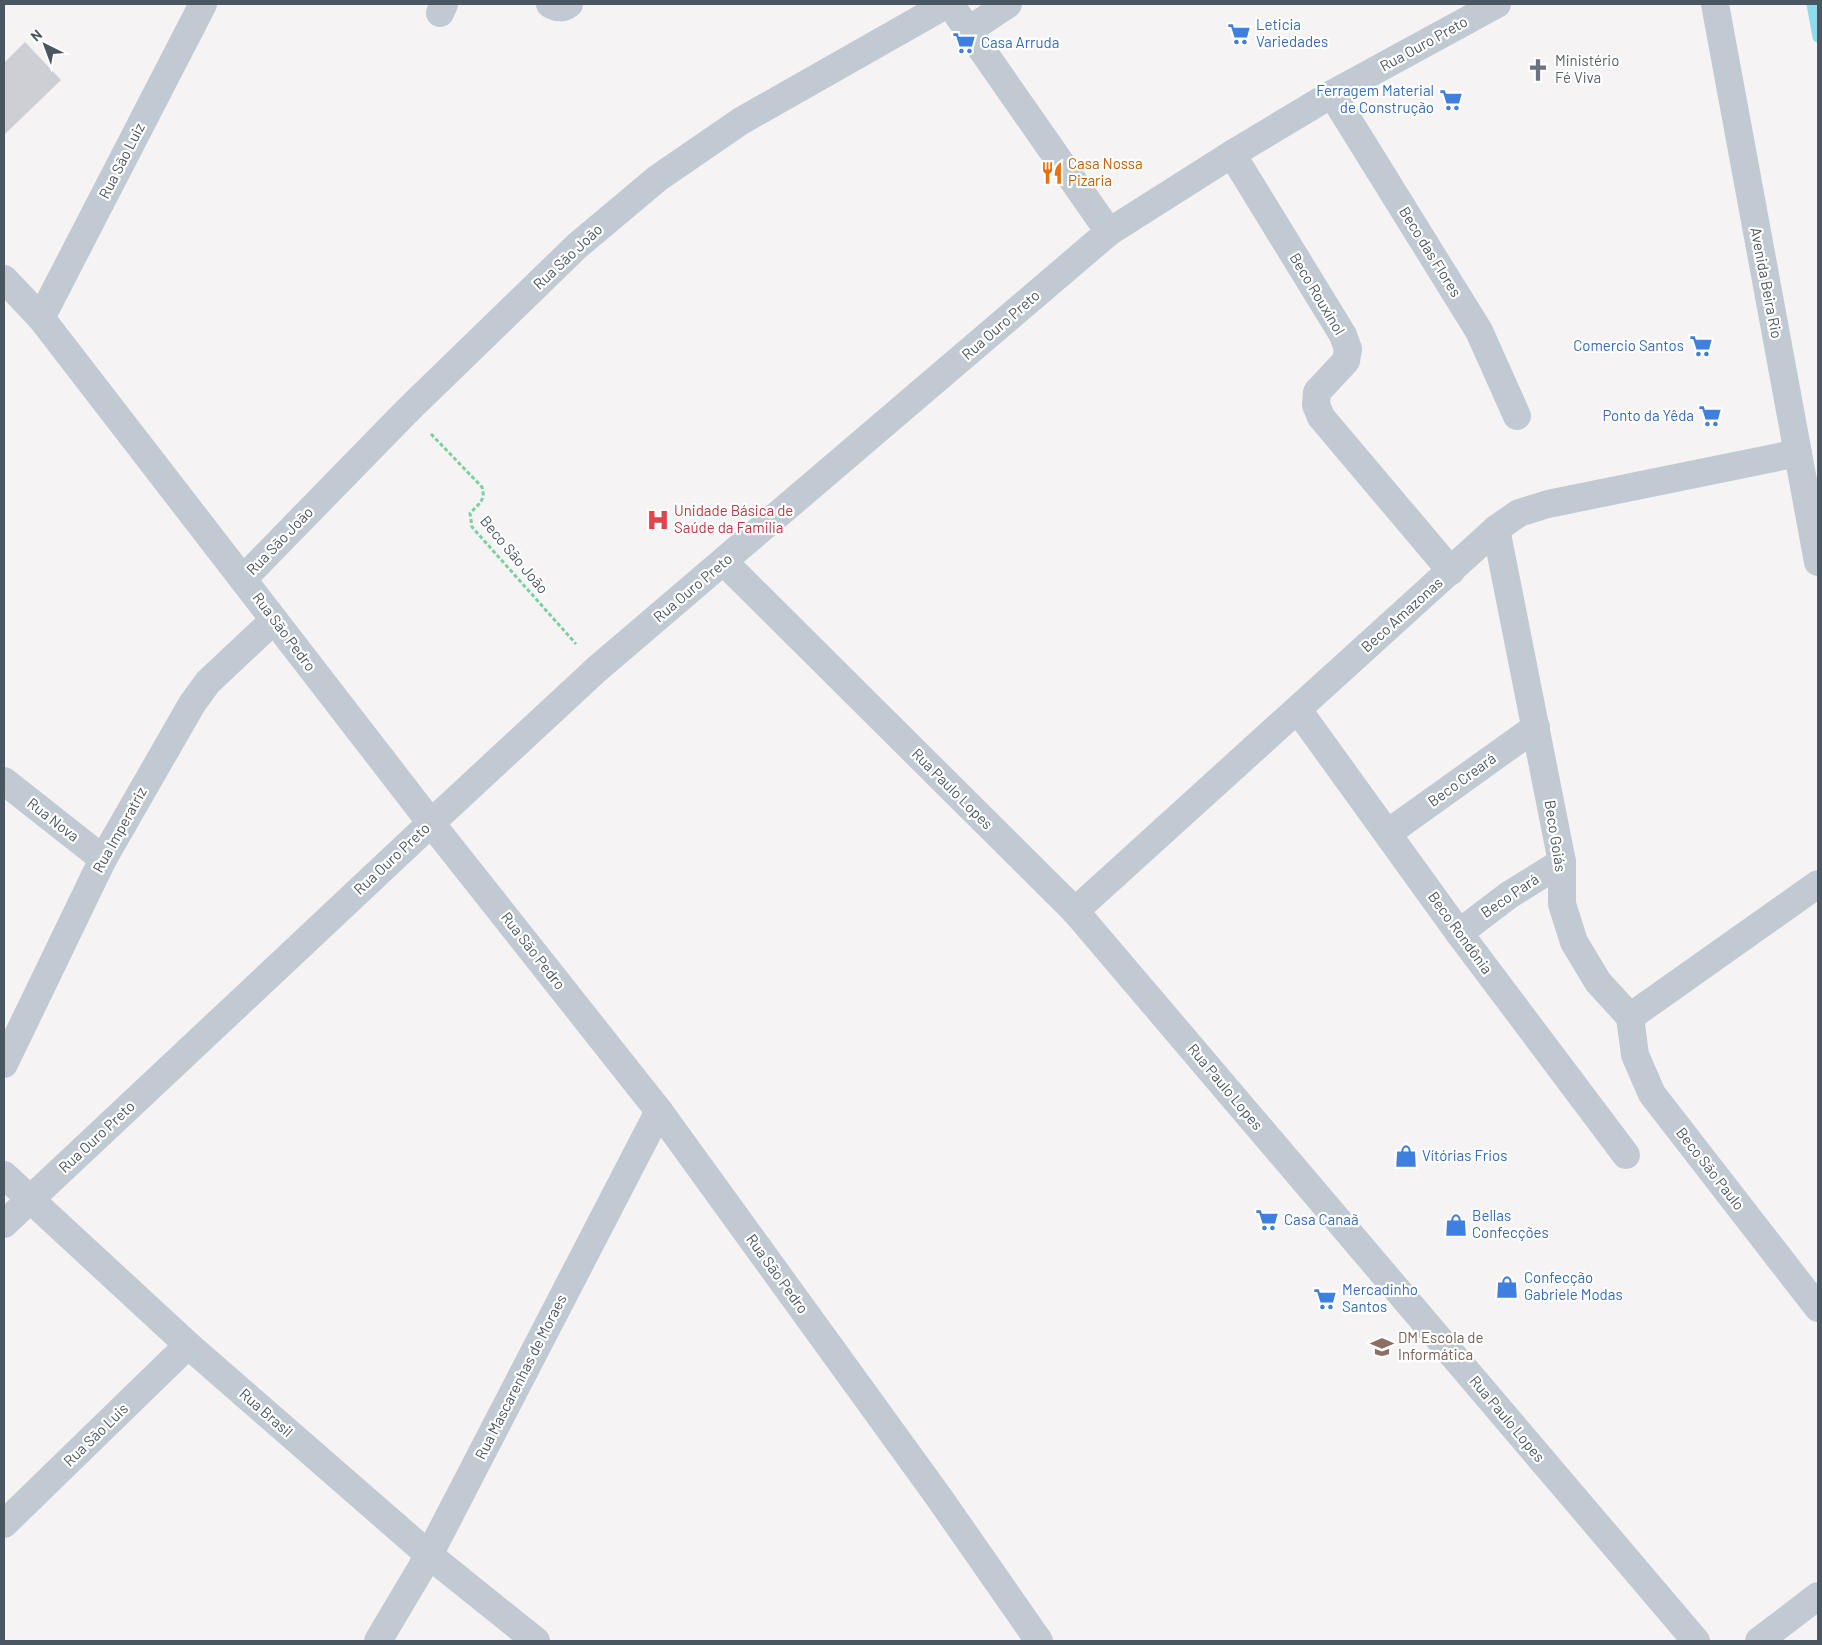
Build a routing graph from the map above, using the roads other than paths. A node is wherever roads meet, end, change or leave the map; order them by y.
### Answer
1 (203, 4) edge
2 (550, 4) edge
3 (569, 4) edge
4 (948, 4) edge
5 (1008, 4) edge
6 (1496, 4) edge
7 (1715, 4) edge
8 (969, 30) junction
9 (1332, 94) junction
10 (1232, 154) junction
11 (1109, 232) junction
12 (4, 278) edge
13 (41, 318) junction
14 (1517, 416) dead end
15 (1798, 453) junction
16 (1496, 529) junction
17 (724, 562) junction
18 (1818, 562) edge
19 (1451, 571) junction
20 (243, 579) junction
21 (274, 620) junction
22 (1298, 710) junction
23 (1536, 727) junction
24 (4, 781) edge
25 (431, 823) junction
26 (1388, 833) junction
27 (103, 859) junction
28 (1562, 862) junction
29 (1818, 884) edge
30 (1075, 911) junction
31 (1459, 932) junction
32 (1630, 1017) junction
33 (4, 1064) edge
34 (659, 1111) junction
35 (1626, 1154) dead end
36 (4, 1175) edge
37 (32, 1199) junction
38 (4, 1224) edge
39 (1818, 1308) edge
40 (188, 1345) junction
41 (4, 1524) edge
42 (429, 1555) junction
43 (1818, 1596) edge
44 (378, 1641) edge
45 (536, 1641) edge
46 (1039, 1641) edge
47 (1696, 1641) edge
48 (1759, 1641) edge

1 - 13 street, Rua São Luiz
2 - 3 street
4 - 8 street
4 - 20 street, Rua São João
5 - 8 street
6 - 9 street, Rua Ouro Preto
7 - 15 street, Avenida Beira Rio
8 - 11 street
9 - 10 street, Rua Ouro Preto
9 - 14 street, Beco das Flores
10 - 11 street, Rua Ouro Preto
10 - 19 street, Beco Rouxinol
11 - 17 street, Rua Ouro Preto
12 - 13 street, Rua São Pedro
13 - 20 street, Rua São Pedro
15 - 16 street, Beco Amazonas
15 - 18 street, Avenida Beira Rio
16 - 19 street, Beco Amazonas
16 - 23 street, Beco Goiás
17 - 25 street, Rua Ouro Preto
17 - 30 street, Rua Paulo Lopes
19 - 22 street, Beco Amazonas
20 - 21 street, Rua São Pedro
21 - 25 street, Rua São Pedro
21 - 27 street, Rua Imperatriz
22 - 26 street, Beco Rondônia
22 - 30 street, Beco Amazonas
23 - 26 street, Beco Creará
23 - 28 street, Beco Goiás
24 - 27 street, Rua Nova
25 - 34 street, Rua São Pedro
25 - 37 street, Rua Ouro Preto
26 - 31 street, Beco Rondônia
27 - 33 street, Rua Imperatriz
28 - 31 street, Beco Pará
28 - 32 street, Beco Goiás
29 - 32 street
30 - 47 street, Rua Paulo Lopes
31 - 35 street, Beco Rondônia
32 - 39 street, Beco São Paulo
34 - 42 street, Rua Mascarenhas de Moraes
34 - 46 street, Rua São Pedro
36 - 37 street, Rua Brasil
37 - 38 street, Rua Ouro Preto
37 - 40 street, Rua Brasil
40 - 41 street, Rua São Luis
40 - 42 street, Rua Brasil
42 - 44 street, Rua Mascarenhas de Moraes
42 - 45 street, Rua Brasil
43 - 48 street

